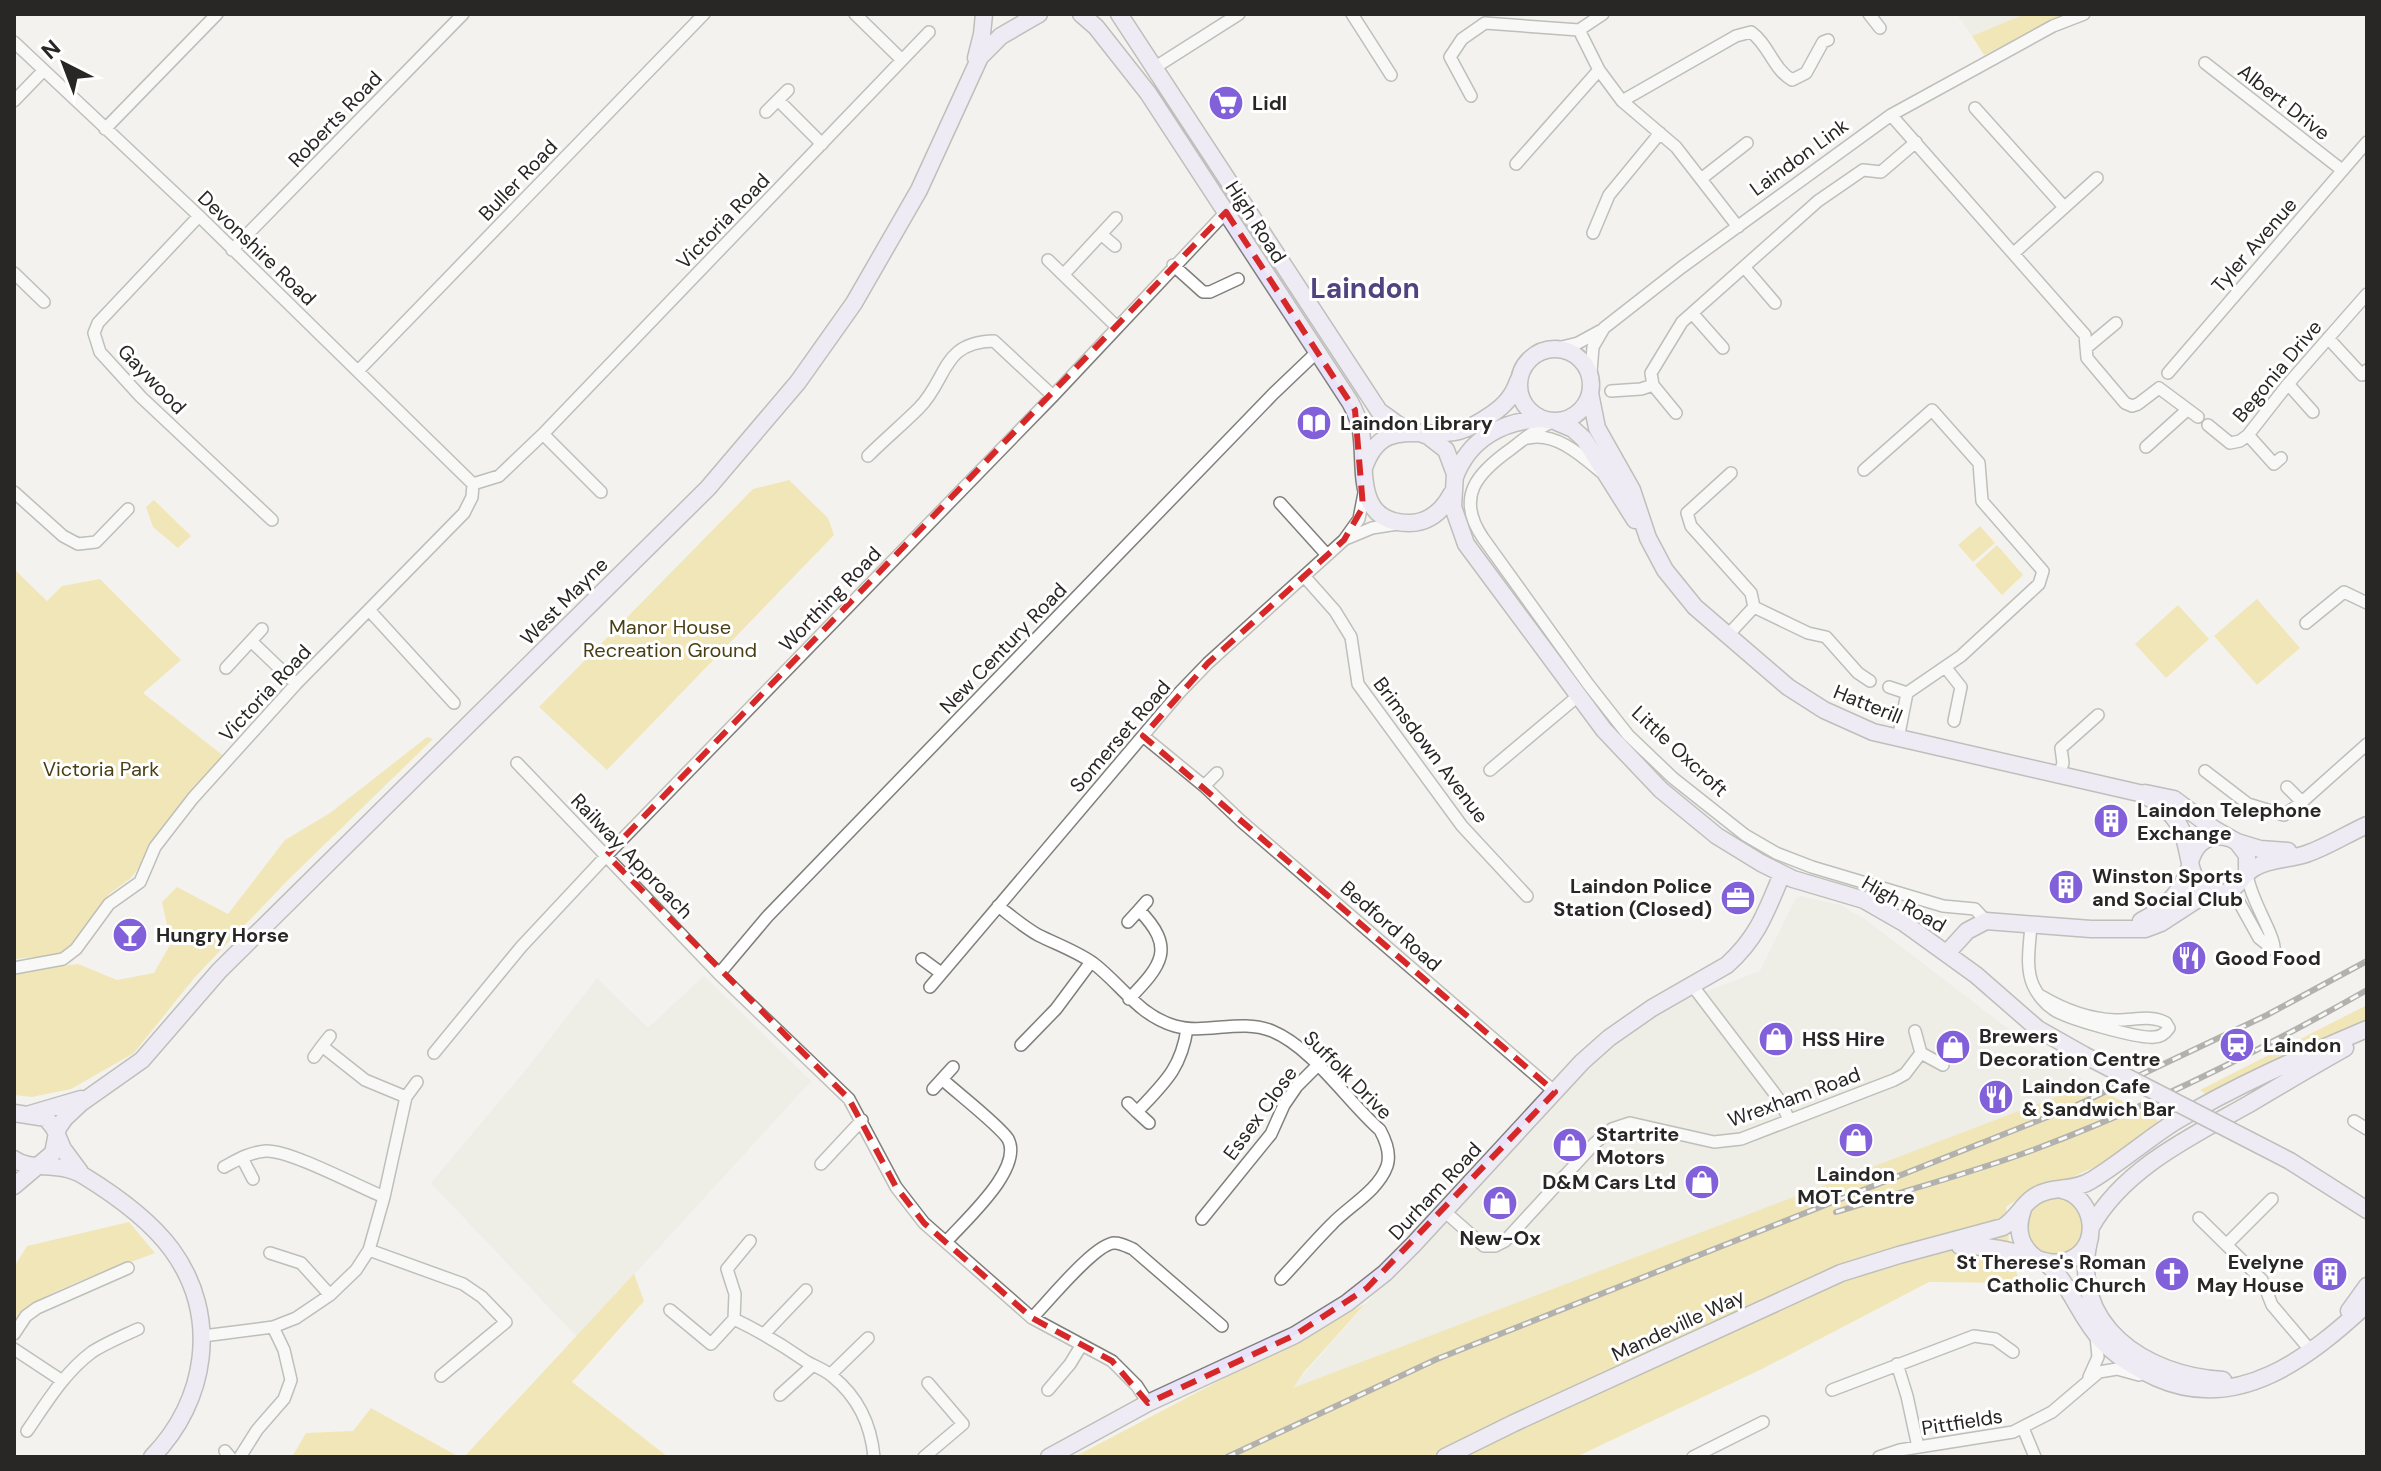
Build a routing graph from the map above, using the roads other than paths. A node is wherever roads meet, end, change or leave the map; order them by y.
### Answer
1 (216, 14) edge
2 (463, 14) edge
3 (704, 14) edge
4 (855, 14) edge
5 (984, 14) edge
6 (1014, 14) edge
7 (1037, 14) edge
8 (1081, 14) edge
9 (1119, 14) edge
10 (1239, 14) edge
11 (1352, 14) edge
12 (1603, 14) edge
13 (1869, 14) edge
14 (2084, 14) edge
15 (1880, 28) dead end
16 (1579, 30) junction
17 (929, 32) dead end
18 (1828, 40) dead end
19 (14, 42) edge
20 (902, 60) junction
21 (2205, 63) dead end
22 (974, 67) junction
23 (1154, 68) junction
24 (1599, 70) junction
25 (43, 71) junction
26 (1391, 75) dead end
27 (788, 90) dead end
28 (1471, 96) dead end
29 (778, 100) junction
30 (14, 101) edge
31 (1622, 101) junction
32 (1975, 108) dead end
33 (766, 112) dead end
34 (1891, 115) junction
35 (105, 129) junction
36 (1660, 133) junction
37 (1916, 142) junction
38 (2367, 142) edge
39 (1747, 143) dead end
40 (822, 144) junction
41 (1516, 164) dead end
42 (2342, 170) junction
43 (2097, 178) dead end
44 (1701, 179) junction
45 (2064, 207) junction
46 (1226, 212) junction
47 (199, 216) junction
48 (1116, 218) dead end
49 (1738, 227) junction
50 (1593, 233) dead end
51 (1102, 235) junction
52 (1115, 246) dead end
53 (232, 250) junction
54 (2015, 252) junction
55 (1048, 260) dead end
56 (1173, 265) junction
57 (1745, 268) junction
58 (14, 273) edge
59 (1064, 274) junction
60 (1238, 279) dead end
61 (1226, 286) junction
62 (2367, 294) edge
63 (1235, 295) dead end
64 (44, 302) dead end
65 (1775, 303) dead end
66 (1692, 313) junction
67 (2116, 323) dead end
68 (1116, 326) junction
69 (1604, 328) junction
70 (2328, 338) junction
71 (2086, 341) junction
72 (1723, 348) dead end
73 (1554, 349) junction
74 (1317, 352) junction
75 (2367, 370) edge
76 (358, 371) junction
77 (2168, 373) dead end
78 (1520, 376) junction
79 (2288, 384) junction
80 (1653, 385) junction
81 (1590, 388) junction
82 (1611, 391) dead end
83 (1053, 396) junction
84 (2187, 410) junction
85 (2313, 412) dead end
86 (1676, 413) dead end
87 (1549, 420) junction
88 (1418, 432) junction
89 (543, 434) junction
90 (2248, 435) junction
91 (1519, 442) junction
92 (2146, 447) dead end
93 (868, 456) dead end
94 (2281, 458) dead end
95 (1364, 469) junction
96 (1864, 470) dead end
97 (1731, 473) dead end
98 (473, 484) junction
99 (1613, 484) junction
100 (1454, 486) junction
101 (1364, 489) junction
102 (14, 492) edge
103 (601, 492) dead end
104 (1280, 503) dead end
105 (128, 509) dead end
106 (272, 520) dead end
107 (1426, 520) junction
108 (1404, 523) junction
109 (1648, 538) junction
110 (1344, 540) junction
111 (1466, 544) junction
112 (1327, 555) junction
113 (1304, 576) junction
114 (2367, 603) edge
115 (1754, 607) junction
116 (369, 610) junction
117 (2306, 623) dead end
118 (262, 629) dead end
119 (1728, 635) junction
120 (251, 641) junction
121 (226, 668) dead end
122 (1946, 668) junction
123 (1870, 681) dead end
124 (296, 684) junction
125 (1889, 687) dead end
126 (1907, 693) junction
127 (1578, 696) junction
128 (454, 703) dead end
129 (2098, 715) dead end
130 (1954, 721) dead end
131 (1143, 736) junction
132 (1898, 739) junction
133 (2367, 744) edge
134 (517, 763) dead end
135 (1490, 770) dead end
136 (2205, 771) dead end
137 (1217, 773) dead end
138 (2059, 775) junction
139 (1204, 786) junction
140 (2287, 787) dead end
141 (2139, 793) junction
142 (2302, 802) junction
143 (2367, 825) edge
144 (2234, 840) junction
145 (2328, 843) junction
146 (607, 855) junction
147 (2190, 863) junction
148 (2247, 873) junction
149 (1782, 874) junction
150 (2218, 893) junction
151 (1527, 896) dead end
152 (998, 906) junction
153 (1986, 921) junction
154 (1128, 922) dead end
155 (2031, 924) junction
156 (2121, 929) junction
157 (1947, 953) junction
158 (922, 959) dead end
159 (1091, 962) junction
160 (14, 968) edge
161 (941, 973) junction
162 (719, 974) junction
163 (1692, 985) junction
164 (930, 987) dead end
165 (2041, 996) junction
166 (1129, 999) junction
167 (1187, 1029) junction
168 (1915, 1031) dead end
169 (2367, 1032) edge
170 (1021, 1045) dead end
171 (434, 1053) dead end
172 (1921, 1053) junction
173 (314, 1057) dead end
174 (1943, 1065) dead end
175 (1317, 1066) junction
176 (953, 1067) dead end
177 (942, 1079) junction
178 (417, 1082) dead end
179 (933, 1089) dead end
180 (1555, 1092) junction
181 (93, 1094) junction
182 (406, 1097) junction
183 (1128, 1103) dead end
184 (1137, 1112) junction
185 (18, 1116) edge
186 (862, 1120) junction
187 (1789, 1120) junction
188 (2354, 1121) dead end
189 (1149, 1123) dead end
190 (2367, 1129) edge
191 (56, 1135) junction
192 (242, 1158) junction
193 (14, 1159) edge
194 (821, 1164) dead end
195 (37, 1165) junction
196 (224, 1167) dead end
197 (84, 1176) junction
198 (253, 1179) dead end
199 (14, 1186) edge
200 (2056, 1190) junction
201 (384, 1197) junction
202 (2272, 1199) dead end
203 (2352, 1200) junction
204 (2023, 1209) junction
205 (2367, 1210) edge
206 (1444, 1211) junction
207 (2199, 1218) dead end
208 (2367, 1218) edge
209 (1202, 1219) dead end
210 (2090, 1232) junction
211 (750, 1241) dead end
212 (946, 1242) junction
213 (2227, 1244) junction
214 (1934, 1247) junction
215 (369, 1250) junction
216 (270, 1253) dead end
217 (2041, 1261) junction
218 (128, 1268) dead end
219 (1281, 1279) dead end
220 (2367, 1286) edge
221 (806, 1290) dead end
222 (330, 1295) junction
223 (2367, 1304) edge
224 (670, 1310) dead end
225 (1032, 1318) junction
226 (734, 1319) junction
227 (1222, 1326) dead end
228 (273, 1327) junction
229 (2091, 1327) junction
230 (138, 1329) dead end
231 (765, 1333) junction
232 (14, 1334) edge
233 (203, 1336) junction
234 (868, 1338) dead end
235 (2325, 1340) junction
236 (1081, 1346) junction
237 (14, 1349) edge
238 (2311, 1351) junction
239 (2013, 1352) dead end
240 (1897, 1364) junction
241 (812, 1366) junction
242 (2276, 1372) junction
243 (831, 1374) junction
244 (441, 1376) dead end
245 (61, 1380) junction
246 (928, 1383) dead end
247 (2084, 1383) junction
248 (2170, 1383) junction
249 (1048, 1390) dead end
250 (1832, 1390) dead end
251 (780, 1395) dead end
252 (1148, 1403) junction
253 (1763, 1422) dead end
254 (2023, 1428) junction
255 (27, 1431) dead end
256 (1918, 1447) junction
257 (152, 1457) edge
258 (240, 1457) edge
259 (874, 1457) edge
260 (924, 1457) edge
261 (1049, 1457) edge
262 (1445, 1457) edge
263 (1693, 1457) edge
264 (1879, 1457) edge
265 (2035, 1457) edge

1 - 35 street
2 - 53 street, Roberts Road
3 - 76 street, Buller Road
4 - 20 street
5 - 22 street, West Mayne
6 - 7 street
7 - 22 street, West Mayne
8 - 46 street, High Road
9 - 23 street, High Road
10 - 23 street
11 - 26 street
12 - 16 street
13 - 15 street
14 - 34 street, Laindon Link
16 - 24 street
16 - 28 street
17 - 20 street, Victoria Road
18 - 31 street
19 - 25 street, Devonshire Road
20 - 40 street, Victoria Road
21 - 42 street, Albert Drive
22 - 181 street, West Mayne
23 - 88 street, High Road
24 - 31 street
24 - 41 street
25 - 30 street
25 - 35 street, Devonshire Road
27 - 29 street
29 - 33 street
29 - 40 street
31 - 36 street
32 - 45 street
34 - 37 street
34 - 49 street, Laindon Link
35 - 47 street, Devonshire Road
36 - 44 street
36 - 50 street
37 - 54 street
37 - 57 street
38 - 42 street, Tyler Avenue
39 - 44 street
40 - 89 street, Victoria Road
42 - 77 street, Tyler Avenue
43 - 45 street
44 - 49 street
45 - 54 street
46 - 56 street, Worthing Road
46 - 74 street, High Road
47 - 53 street, Devonshire Road
47 - 106 street, Gaywood
48 - 51 street
49 - 69 street, Laindon Link
51 - 52 street
51 - 59 street
53 - 76 street, Devonshire Road
54 - 71 street
55 - 59 street
56 - 61 street
56 - 68 street, Worthing Road
57 - 65 street
57 - 66 street
58 - 64 street
59 - 68 street
60 - 61 street
61 - 63 street
62 - 70 street, Begonia Drive
66 - 72 street
66 - 80 street
67 - 71 street
68 - 83 street, Worthing Road
69 - 73 street, Laindon Link
69 - 81 street
70 - 75 street
70 - 79 street, Begonia Drive
71 - 84 street
73 - 78 street
73 - 81 street
74 - 95 street, High Road
74 - 162 street, New Century Road
76 - 98 street, Devonshire Road
78 - 87 street
78 - 88 street
79 - 85 street
79 - 90 street, Begonia Drive
80 - 82 street
80 - 86 street
81 - 87 street
81 - 109 street, Hatterill
83 - 93 street
83 - 146 street, Worthing Road
84 - 90 street, Begonia Drive
84 - 92 street
87 - 91 street, Little Oxcroft
87 - 99 street, Hatterill
87 - 100 street
88 - 95 street
88 - 100 street, High Road
89 - 98 street, Victoria Road
89 - 103 street
90 - 94 street
91 - 99 street
91 - 153 street, Little Oxcroft
95 - 101 street, High Road
96 - 122 street
97 - 115 street
98 - 116 street, Victoria Road
99 - 109 street, Hatterill
100 - 107 street
100 - 111 street, High Road
101 - 108 street
101 - 110 street, Somerset Road
102 - 105 street
104 - 112 street
107 - 108 street
107 - 111 street, High Road
108 - 110 street, Somerset Road
109 - 119 street, Hatterill
110 - 112 street, Somerset Road
111 - 127 street, High Road
112 - 113 street, Somerset Road
113 - 131 street, Somerset Road
113 - 151 street, Brimsdown Avenue
114 - 117 street
115 - 119 street
115 - 123 street
116 - 124 street, Victoria Road
116 - 128 street
118 - 120 street
119 - 132 street, Hatterill
120 - 121 street
120 - 124 street
122 - 126 street
122 - 130 street
124 - 160 street, Victoria Road
125 - 126 street
126 - 132 street
127 - 135 street
127 - 149 street, High Road
129 - 138 street
131 - 139 street, Bedford Road
131 - 152 street, Somerset Road
132 - 138 street, Hatterill
133 - 142 street
134 - 146 street, Railway Approach
136 - 142 street
137 - 139 street
138 - 141 street, Hatterill
139 - 180 street, Bedford Road
140 - 142 street
141 - 144 street, Hatterill
141 - 147 street, Hatterill
143 - 145 street, Hatterill
144 - 145 street, Hatterill
144 - 147 street, Hatterill
144 - 148 street
145 - 148 street, Hatterill
146 - 162 street, Railway Approach
146 - 171 street, Worthing Road
147 - 150 street, Hatterill
147 - 156 street
148 - 150 street, Hatterill
148 - 150 street
149 - 157 street, High Road
149 - 163 street, Durham Road
150 - 156 street, Little Oxcroft
152 - 159 street, Suffolk Drive
152 - 161 street, Somerset Road
153 - 155 street, Little Oxcroft
153 - 157 street
154 - 166 street
155 - 156 street, Little Oxcroft
155 - 165 street
157 - 203 street, High Road, bridge
158 - 161 street
159 - 166 street, Suffolk Drive
159 - 170 street
161 - 164 street, Somerset Road
162 - 186 street, Railway Approach
163 - 180 street, Durham Road
163 - 187 street
165 - 165 street
166 - 167 street, Suffolk Drive
167 - 175 street, Suffolk Drive
167 - 184 street
168 - 172 street
169 - 200 street, Mandeville Way
169 - 210 street, Mandeville Way
172 - 174 street
172 - 187 street, Wrexham Road
173 - 182 street
175 - 209 street, Essex Close
175 - 219 street, Suffolk Drive
176 - 177 street
177 - 179 street
177 - 212 street
178 - 182 street
180 - 206 street, Durham Road
181 - 185 street, West Mayne
181 - 191 street, West Mayne
182 - 201 street
183 - 184 street
184 - 189 street
185 - 191 street, West Mayne
186 - 194 street
186 - 212 street, Railway Approach
187 - 206 street, Wrexham Road
188 - 190 street
191 - 195 street, West Mayne
191 - 197 street
192 - 196 street
192 - 198 street
192 - 201 street
193 - 195 street
195 - 197 street
195 - 199 street, West Mayne
197 - 233 street
200 - 204 street, Mandeville Way
200 - 210 street
201 - 215 street
202 - 213 street
203 - 205 street, High Road
203 - 208 street, High Road
204 - 214 street, Mandeville Way
204 - 217 street
206 - 252 street, Durham Road
207 - 213 street
210 - 217 street, Mandeville Way
210 - 242 street
211 - 226 street
212 - 225 street, Railway Approach
213 - 238 street
214 - 217 street, Mandeville Way
214 - 262 street, Mandeville Way
215 - 222 street
215 - 244 street
216 - 222 street
217 - 229 street
218 - 232 street
220 - 235 street
221 - 231 street
222 - 228 street
223 - 235 street
224 - 226 street
225 - 227 street
225 - 236 street, Railway Approach
226 - 231 street
228 - 233 street
228 - 258 street
229 - 247 street
229 - 248 street
230 - 245 street
231 - 241 street
233 - 257 street
234 - 243 street
235 - 238 street
236 - 249 street
236 - 252 street, Railway Approach
237 - 245 street
238 - 242 street
239 - 240 street
240 - 250 street
240 - 256 street
241 - 243 street
241 - 251 street
242 - 248 street
243 - 259 street
245 - 255 street
246 - 260 street
247 - 248 street
247 - 254 street, Pittfields
252 - 261 street, Durham Road
253 - 263 street
254 - 256 street, Pittfields
254 - 265 street
256 - 264 street, Pittfields

